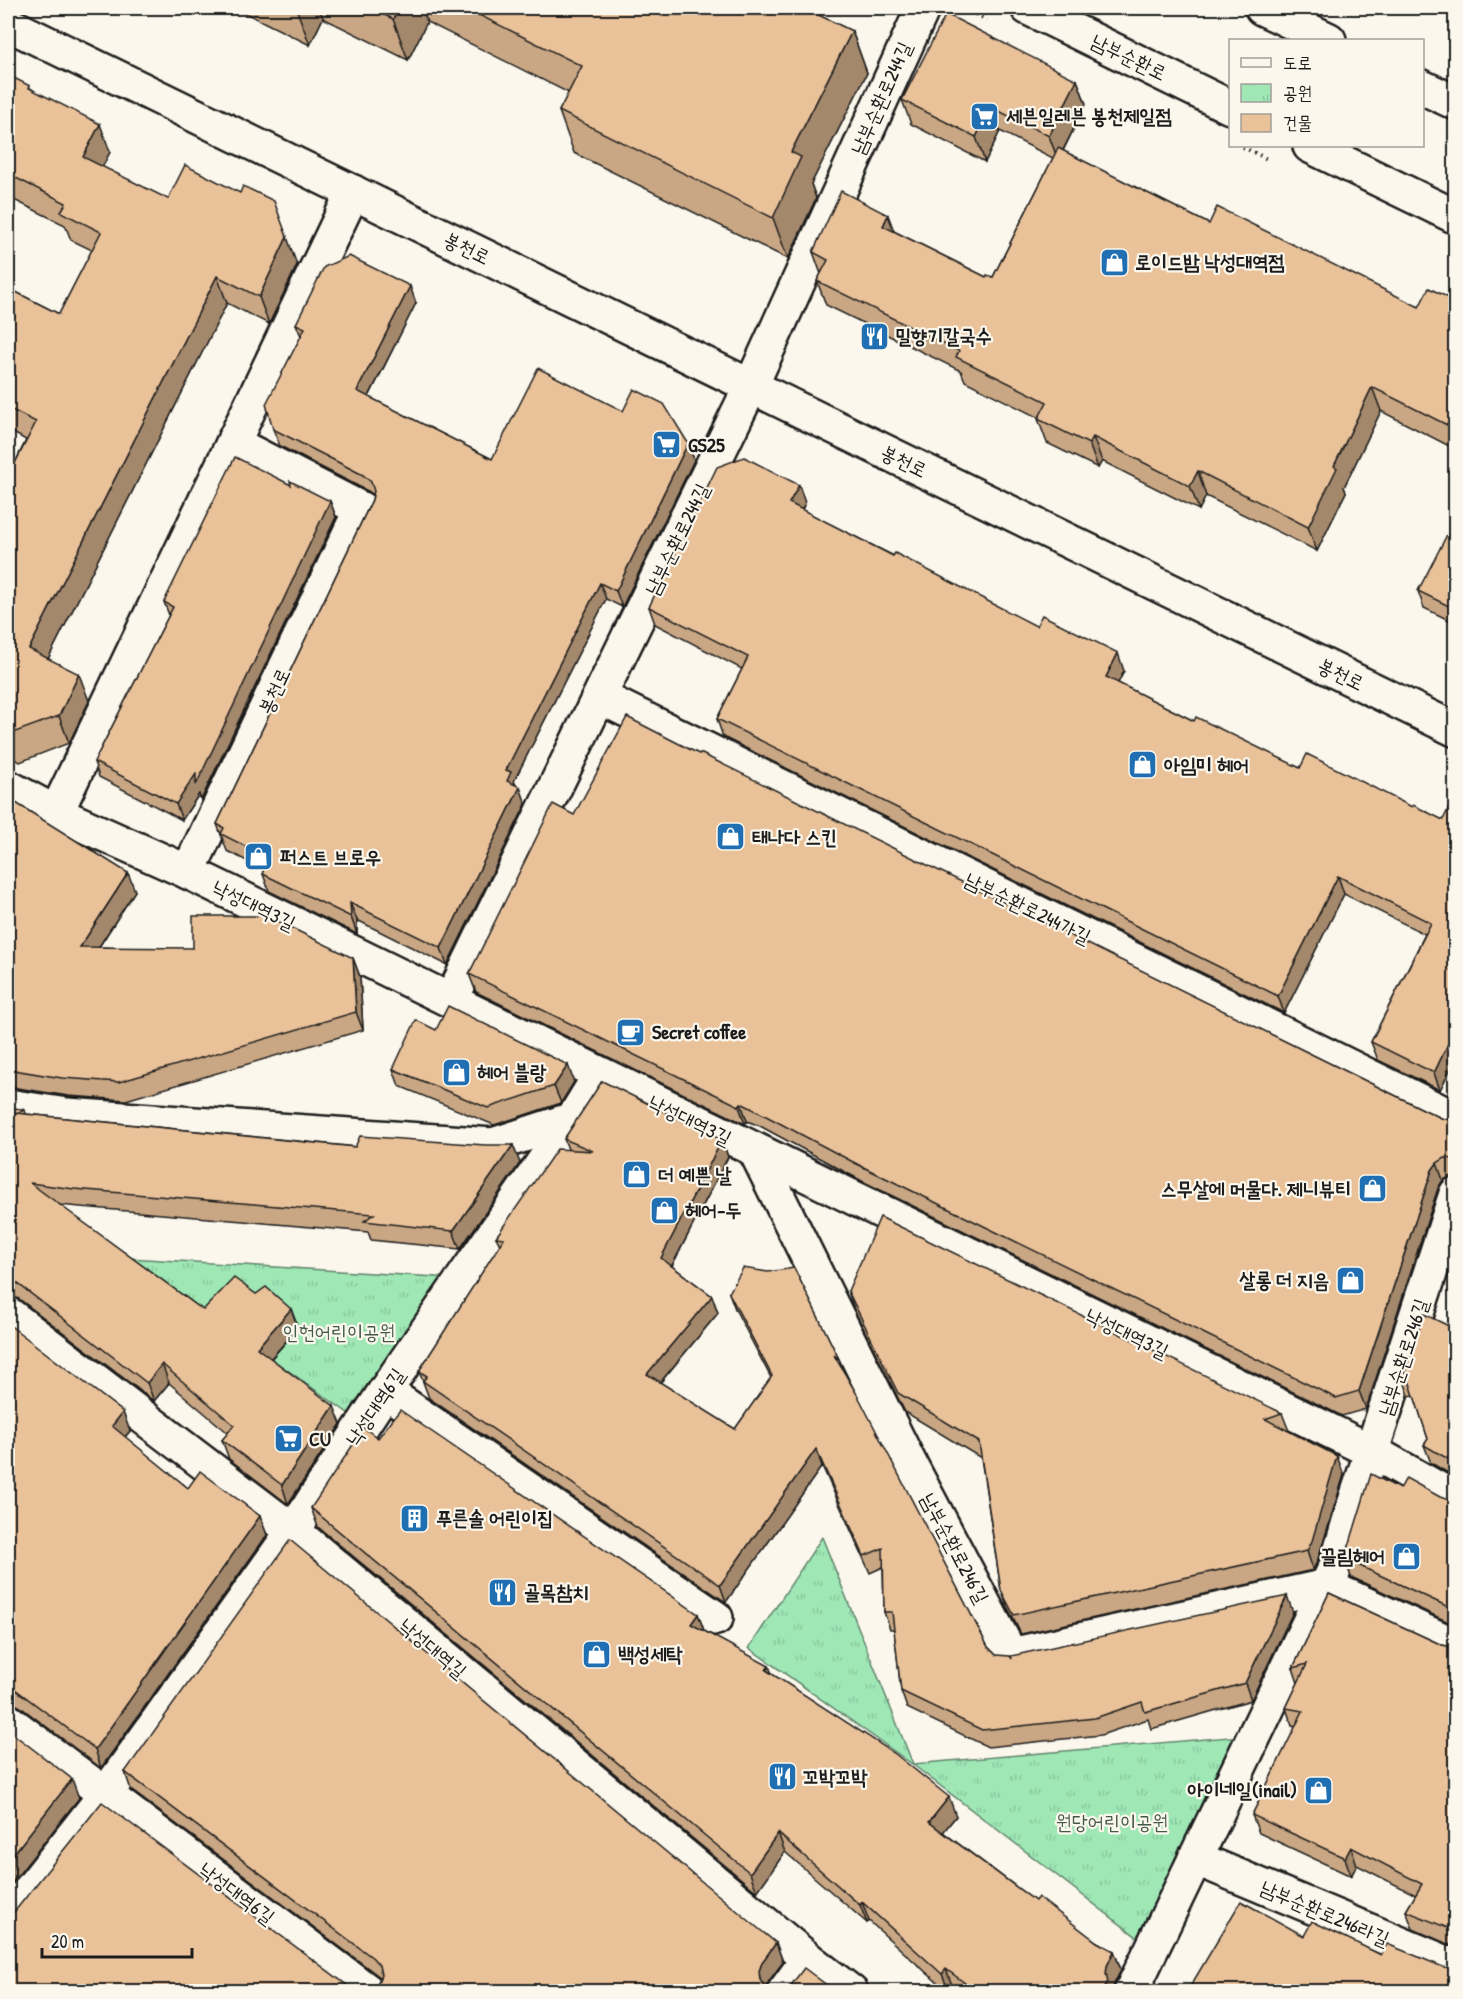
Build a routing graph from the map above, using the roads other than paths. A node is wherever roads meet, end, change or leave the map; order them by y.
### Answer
1 (923, 8) edge
2 (1028, 8) edge
3 (1262, 8) edge
4 (8, 24) edge
5 (1327, 39) edge
6 (1424, 88) edge
7 (1455, 103) edge
8 (1229, 107) edge
9 (1312, 147) edge
10 (353, 192) junction
11 (1455, 217) edge
12 (751, 386) junction
13 (233, 443) junction
14 (600, 697) junction
15 (1455, 730) edge
16 (8, 787) edge
17 (56, 813) junction
18 (188, 872) junction
19 (451, 1000) junction
20 (600, 1075) junction
21 (8, 1106) edge
22 (573, 1119) junction
23 (1455, 1119) edge
24 (756, 1152) junction
25 (1455, 1194) edge
26 (8, 1314) edge
27 (384, 1391) junction
28 (1373, 1452) junction
29 (1455, 1499) edge
30 (293, 1531) junction
31 (1326, 1586) junction
32 (716, 1618) dead end
33 (1455, 1646) edge
34 (8, 1721) edge
35 (105, 1795) junction
36 (1195, 1858) junction
37 (8, 1918) edge
38 (808, 1959) junction
39 (1455, 1967) edge
40 (369, 1992) edge
41 (784, 1992) edge
42 (851, 1992) edge
43 (1131, 1992) edge

1 - 12 street, 남부순환로244길
2 - 8 street, 남부순환로
3 - 5 street
4 - 10 street, 봉천로
6 - 7 street
9 - 11 street
10 - 12 street, 봉천로
10 - 13 street
12 - 14 street, 남부순환로244길
12 - 15 street, 봉천로
13 - 17 street
13 - 18 street, 봉천로
14 - 19 street, 남부순환로244길
14 - 23 street, 남부순환로244가길
16 - 17 street, 낙성대역3길
17 - 18 street, 낙성대역3길
18 - 19 street, 낙성대역3길
19 - 20 street, 낙성대역3길
20 - 22 street, 낙성대역6길
20 - 24 street, 낙성대역3길
21 - 22 street
22 - 27 street, 낙성대역6길
24 - 28 street, 낙성대역3길
24 - 31 street, 남부순환로246길
25 - 28 street, 남부순환로246길
26 - 30 street, 낙성대역길
27 - 30 street, 낙성대역6길
27 - 32 street
28 - 29 street, 낙성대역3길
28 - 31 street, 남부순환로246길
30 - 35 street, 낙성대역6길
30 - 38 street, 낙성대역길
31 - 33 street
31 - 36 street, 남부순환로246길
34 - 35 street, 낙성대역6길
35 - 37 street, 낙성대역6길
35 - 40 street, 낙성대역6길
36 - 39 street, 남부순환로246라길
36 - 43 street, 남부순환로246길
38 - 41 street
38 - 42 street, 낙성대역길

